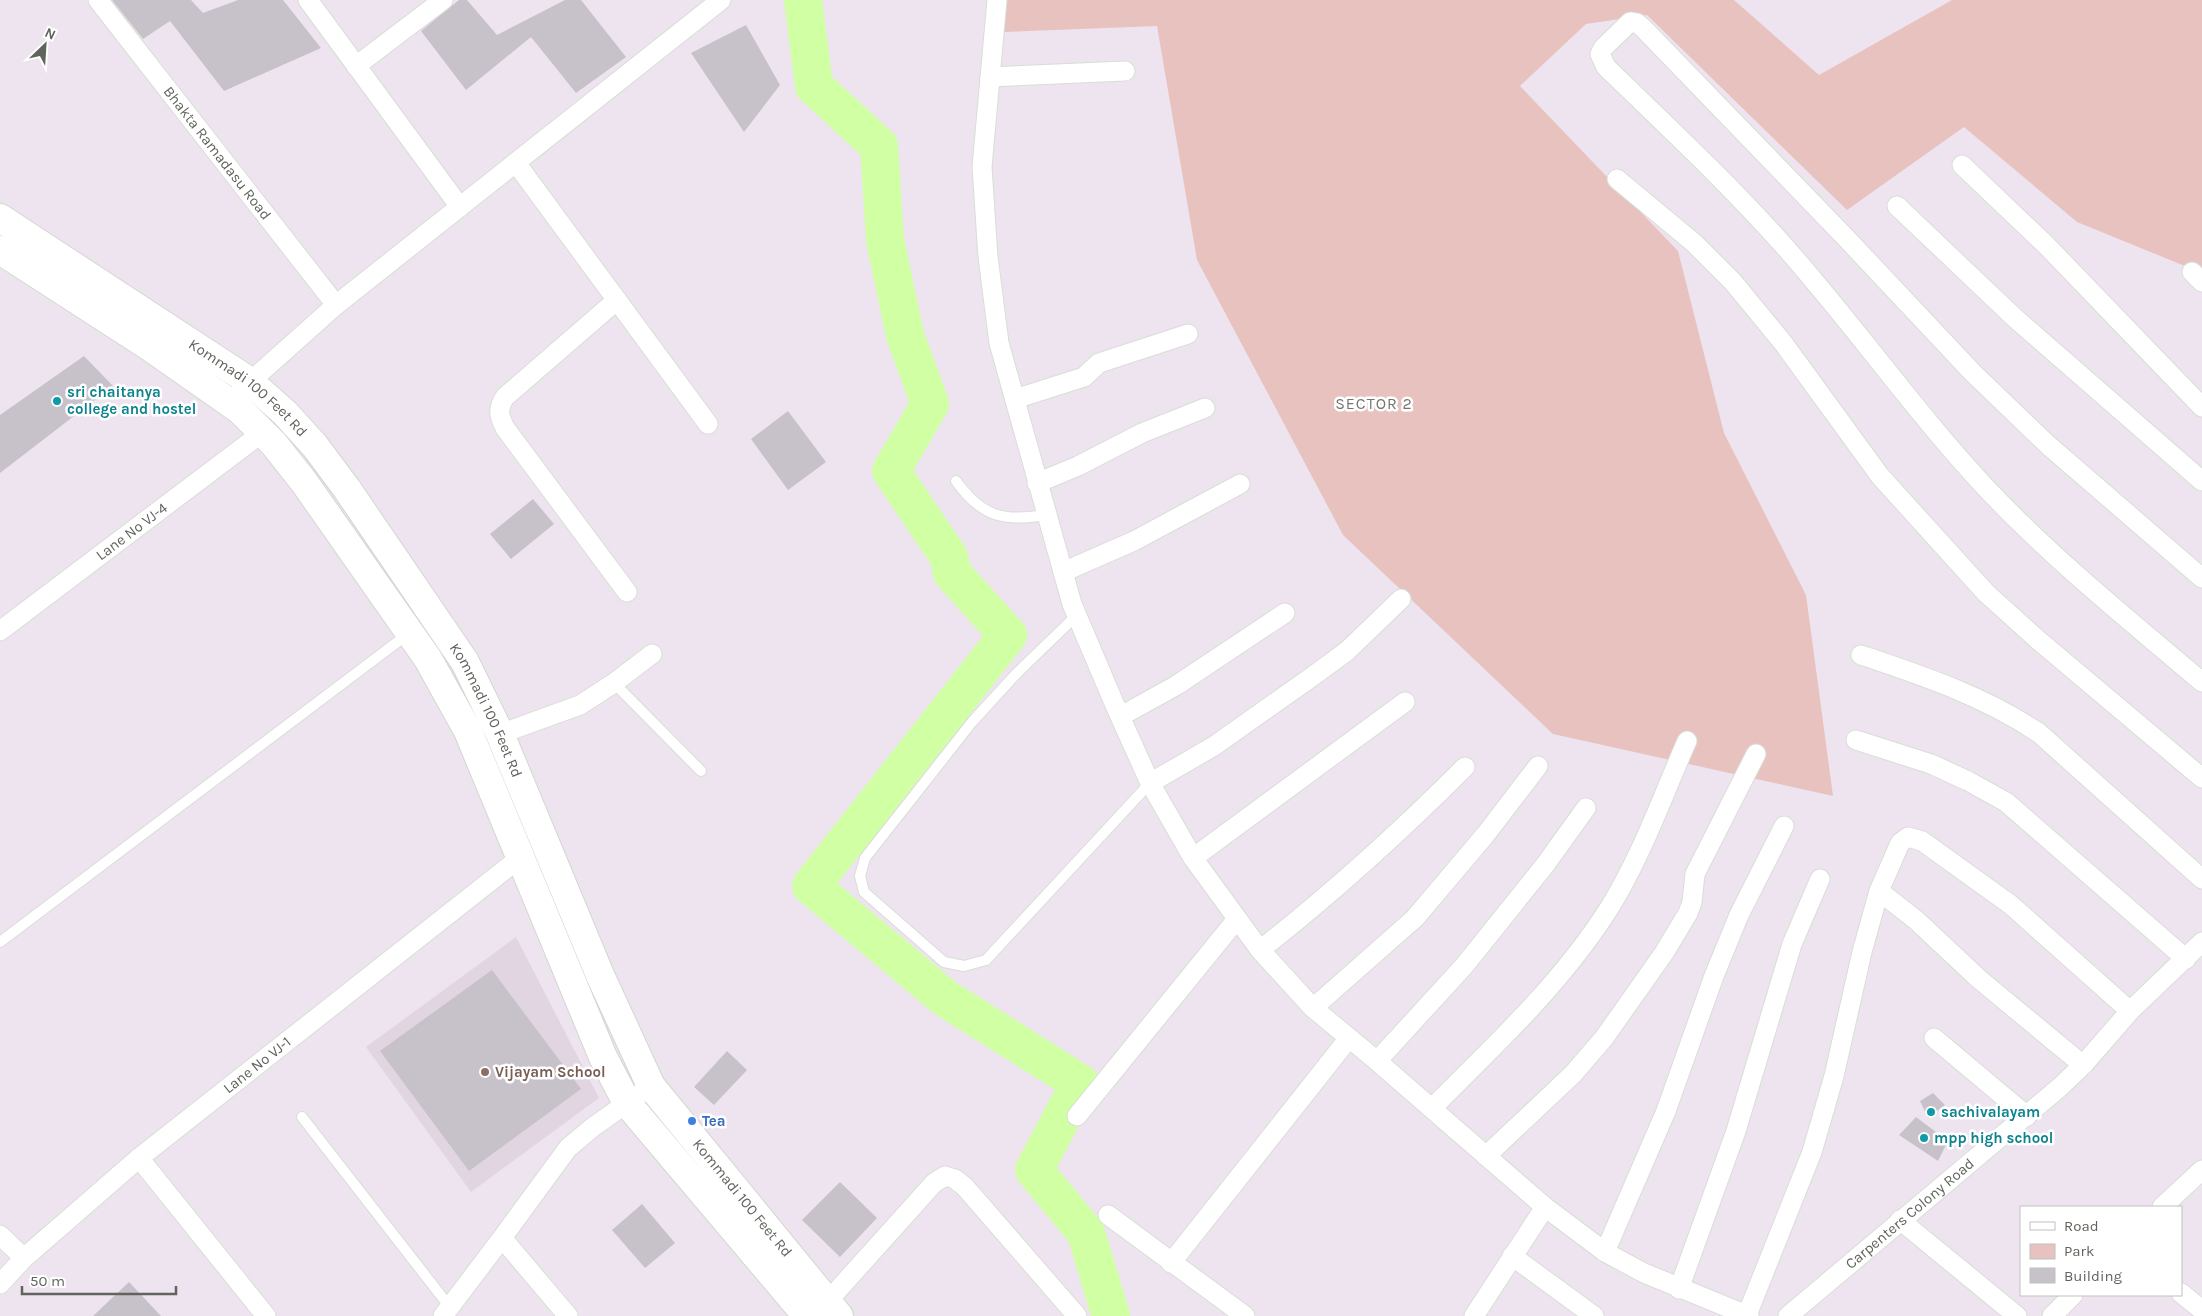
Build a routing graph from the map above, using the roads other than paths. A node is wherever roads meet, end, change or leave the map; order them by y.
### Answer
1 (98, 0) edge
2 (308, 0) edge
3 (443, 0) edge
4 (721, 0) edge
5 (997, 0) edge
6 (356, 66) junction
7 (1125, 71) dead end
8 (990, 77) junction
9 (516, 163) junction
10 (1962, 165) dead end
11 (1617, 179) dead end
12 (1897, 206) dead end
13 (460, 207) junction
14 (0, 218) edge
15 (0, 250) edge
16 (617, 300) junction
17 (336, 305) junction
18 (1188, 334) dead end
19 (249, 381) junction
20 (1015, 399) junction
21 (229, 402) junction
22 (2202, 407) edge
23 (1205, 408) dead end
24 (708, 424) dead end
25 (263, 432) junction
26 (956, 481) dead end
27 (2202, 481) edge
28 (1037, 483) junction
29 (1240, 484) dead end
30 (1046, 515) junction
31 (1063, 572) junction
32 (2202, 578) edge
33 (627, 592) dead end
34 (1401, 599) dead end
35 (1285, 613) dead end
36 (1076, 615) junction
37 (0, 631) edge
38 (410, 632) junction
39 (652, 654) dead end
40 (1861, 655) dead end
41 (2202, 682) edge
42 (614, 683) junction
43 (1405, 702) dead end
44 (1121, 716) junction
45 (500, 734) junction
46 (1856, 740) dead end
47 (1687, 741) dead end
48 (1756, 754) dead end
49 (1465, 766) dead end
50 (1538, 766) dead end
51 (701, 771) dead end
52 (2202, 778) edge
53 (1150, 783) junction
54 (1586, 808) dead end
55 (1784, 826) dead end
56 (521, 857) junction
57 (1193, 858) junction
58 (1820, 879) dead end
59 (2202, 879) edge
60 (1879, 891) junction
61 (1238, 919) junction
62 (0, 942) edge
63 (2202, 942) edge
64 (1260, 950) junction
65 (2186, 959) junction
66 (1313, 1008) junction
67 (2130, 1011) junction
68 (1349, 1038) junction
69 (1934, 1038) dead end
70 (1377, 1061) junction
71 (2083, 1065) junction
72 (651, 1086) junction
73 (627, 1103) junction
74 (1432, 1108) junction
75 (1077, 1116) dead end
76 (2027, 1116) junction
77 (302, 1117) dead end
78 (1486, 1156) junction
79 (139, 1158) junction
80 (2202, 1170) edge
81 (2163, 1206) edge
82 (1545, 1207) junction
83 (1108, 1214) dead end
84 (1900, 1220) junction
85 (0, 1235) edge
86 (502, 1238) junction
87 (1605, 1252) junction
88 (1512, 1256) junction
89 (24, 1258) junction
90 (1171, 1263) junction
91 (0, 1284) edge
92 (1679, 1289) junction
93 (2182, 1294) edge
94 (2072, 1296) edge
95 (2202, 1310) edge
96 (446, 1311) edge
97 (824, 1311) edge
98 (266, 1316) edge
99 (568, 1316) edge
100 (1077, 1316) edge
101 (1245, 1316) edge
102 (1474, 1316) edge
103 (1594, 1316) edge
104 (1748, 1316) edge
105 (1788, 1316) edge
106 (2016, 1316) edge
107 (2052, 1316) edge

1 - 17 street, Bhakta Ramadasu Road
2 - 6 street
3 - 6 street
4 - 9 street
5 - 8 street
6 - 13 street
7 - 8 street
8 - 20 street
9 - 13 street
9 - 16 street
10 - 22 street
11 - 52 street
12 - 27 street
13 - 17 street
14 - 19 main road, Kommadi 100 Feet Rd
15 - 21 main road, Kommadi 100 Feet Rd
16 - 24 street
16 - 33 street
17 - 19 street
18 - 20 street
19 - 21 street
19 - 45 main road, Kommadi 100 Feet Rd
20 - 28 street
21 - 25 main road, Kommadi 100 Feet Rd
23 - 28 street
25 - 37 street, Lane No VJ-4
25 - 38 main road, Kommadi 100 Feet Rd
26 - 30 lane
28 - 30 street
29 - 31 street
30 - 31 street
31 - 36 street
32 - 41 street
34 - 53 street
35 - 44 street
36 - 44 street
36 - 53 lane
38 - 56 main road, Kommadi 100 Feet Rd
38 - 62 lane
39 - 42 street
40 - 59 street
42 - 45 street
42 - 51 lane
43 - 57 street
44 - 53 street
45 - 72 main road, Kommadi 100 Feet Rd
46 - 65 street
47 - 74 street
48 - 78 street
49 - 64 street
50 - 66 street
53 - 57 street
54 - 70 street
55 - 87 street
56 - 73 main road, Kommadi 100 Feet Rd
56 - 79 street, Lane No VJ-1
57 - 61 street
58 - 92 street
60 - 67 street
60 - 71 street
60 - 104 street
61 - 64 street
61 - 75 street
63 - 65 street, Carpenters Colony Road
64 - 66 street
65 - 67 street, Carpenters Colony Road
66 - 68 street
67 - 71 street, Carpenters Colony Road
68 - 70 street
68 - 90 street
69 - 76 street
70 - 74 street
71 - 76 street, Carpenters Colony Road
72 - 73 street
72 - 97 main road, Kommadi 100 Feet Rd
73 - 86 street
73 - 97 main road, Kommadi 100 Feet Rd
74 - 78 street
76 - 84 street, Carpenters Colony Road
77 - 96 lane
78 - 82 street
79 - 89 street, Lane No VJ-1
79 - 98 street
80 - 81 street
82 - 87 street
82 - 88 street
83 - 90 street
84 - 105 street, Carpenters Colony Road
84 - 106 street
85 - 89 street
86 - 96 street
86 - 99 street
87 - 92 street
88 - 102 street
88 - 103 street
89 - 91 street, Lane No VJ-1
90 - 101 street
92 - 104 street
93 - 95 street
94 - 107 street
97 - 100 street

